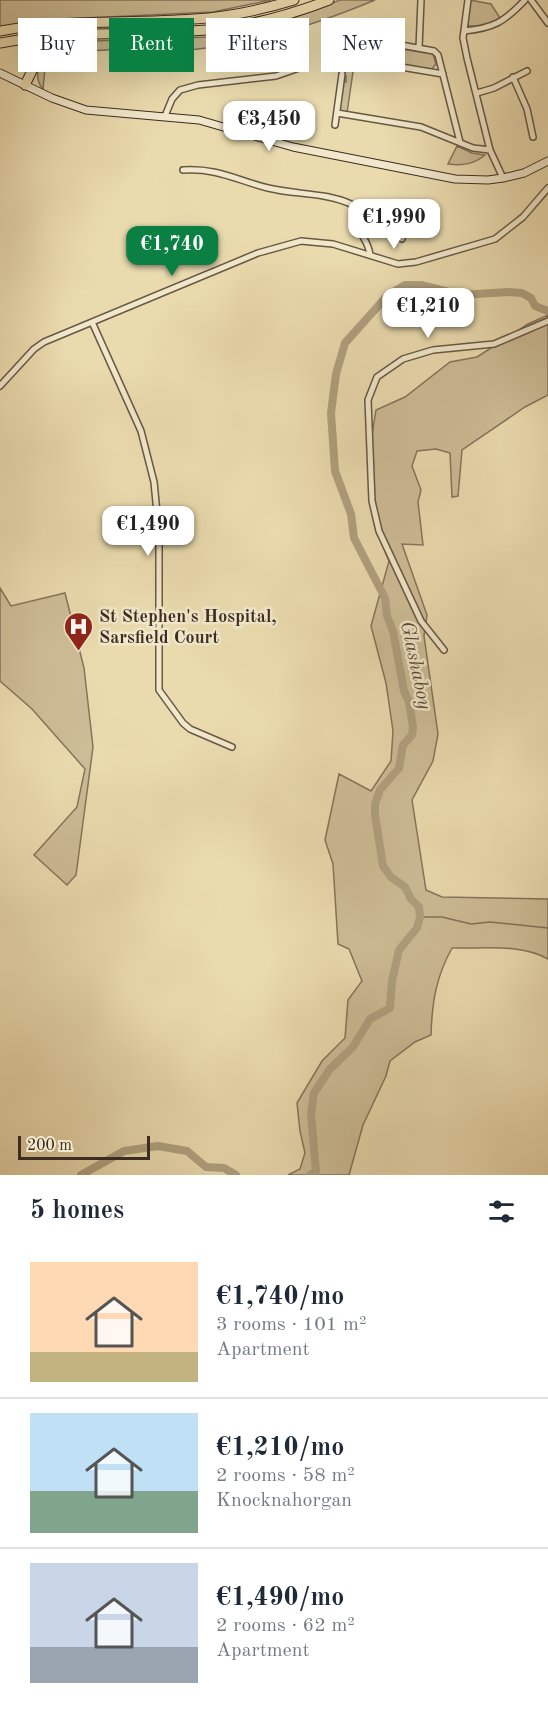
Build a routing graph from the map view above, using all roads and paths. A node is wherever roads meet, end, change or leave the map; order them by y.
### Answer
1 (294, 0) edge
2 (329, 0) edge
3 (420, 0) edge
4 (468, 0) edge
5 (525, 0) edge
6 (531, 0) edge
7 (548, 22) edge
8 (0, 31) edge
9 (464, 32) junction
10 (97, 34) edge
11 (18, 41) edge
12 (0, 43) edge
13 (405, 45) edge
14 (419, 48) junction
15 (405, 68) edge
16 (527, 71) dead end
17 (31, 72) edge
18 (288, 72) edge
19 (0, 73) edge
20 (342, 74) dead end
21 (443, 74) junction
22 (513, 77) junction
23 (25, 85) junction
24 (477, 93) junction
25 (337, 113) junction
26 (165, 116) junction
27 (335, 125) dead end
28 (533, 137) dead end
29 (460, 142) junction
30 (490, 150) junction
31 (548, 161) edge
32 (183, 170) dead end
33 (503, 178) junction
34 (548, 188) edge
35 (362, 211) junction
36 (402, 239) dead end
37 (370, 255) junction
38 (548, 321) edge
39 (92, 322) junction
40 (0, 386) edge
41 (444, 650) dead end
42 (232, 747) dead end

1 - 8 highway
2 - 10 highway
3 - 14 street
4 - 9 street
5 - 9 street
6 - 7 street
9 - 24 street
11 - 12 highway
13 - 14 street
14 - 21 street
15 - 21 street
16 - 22 street
17 - 23 highway
18 - 26 street
19 - 23 main road
20 - 25 street
21 - 29 street
22 - 24 street
22 - 28 street
23 - 26 main road
24 - 30 street
25 - 27 street
25 - 29 street
26 - 33 main road
29 - 30 street
30 - 33 street
31 - 33 main road
32 - 35 street
34 - 37 street
35 - 36 street
35 - 37 street
37 - 39 street
38 - 41 street
39 - 40 street
39 - 42 street

